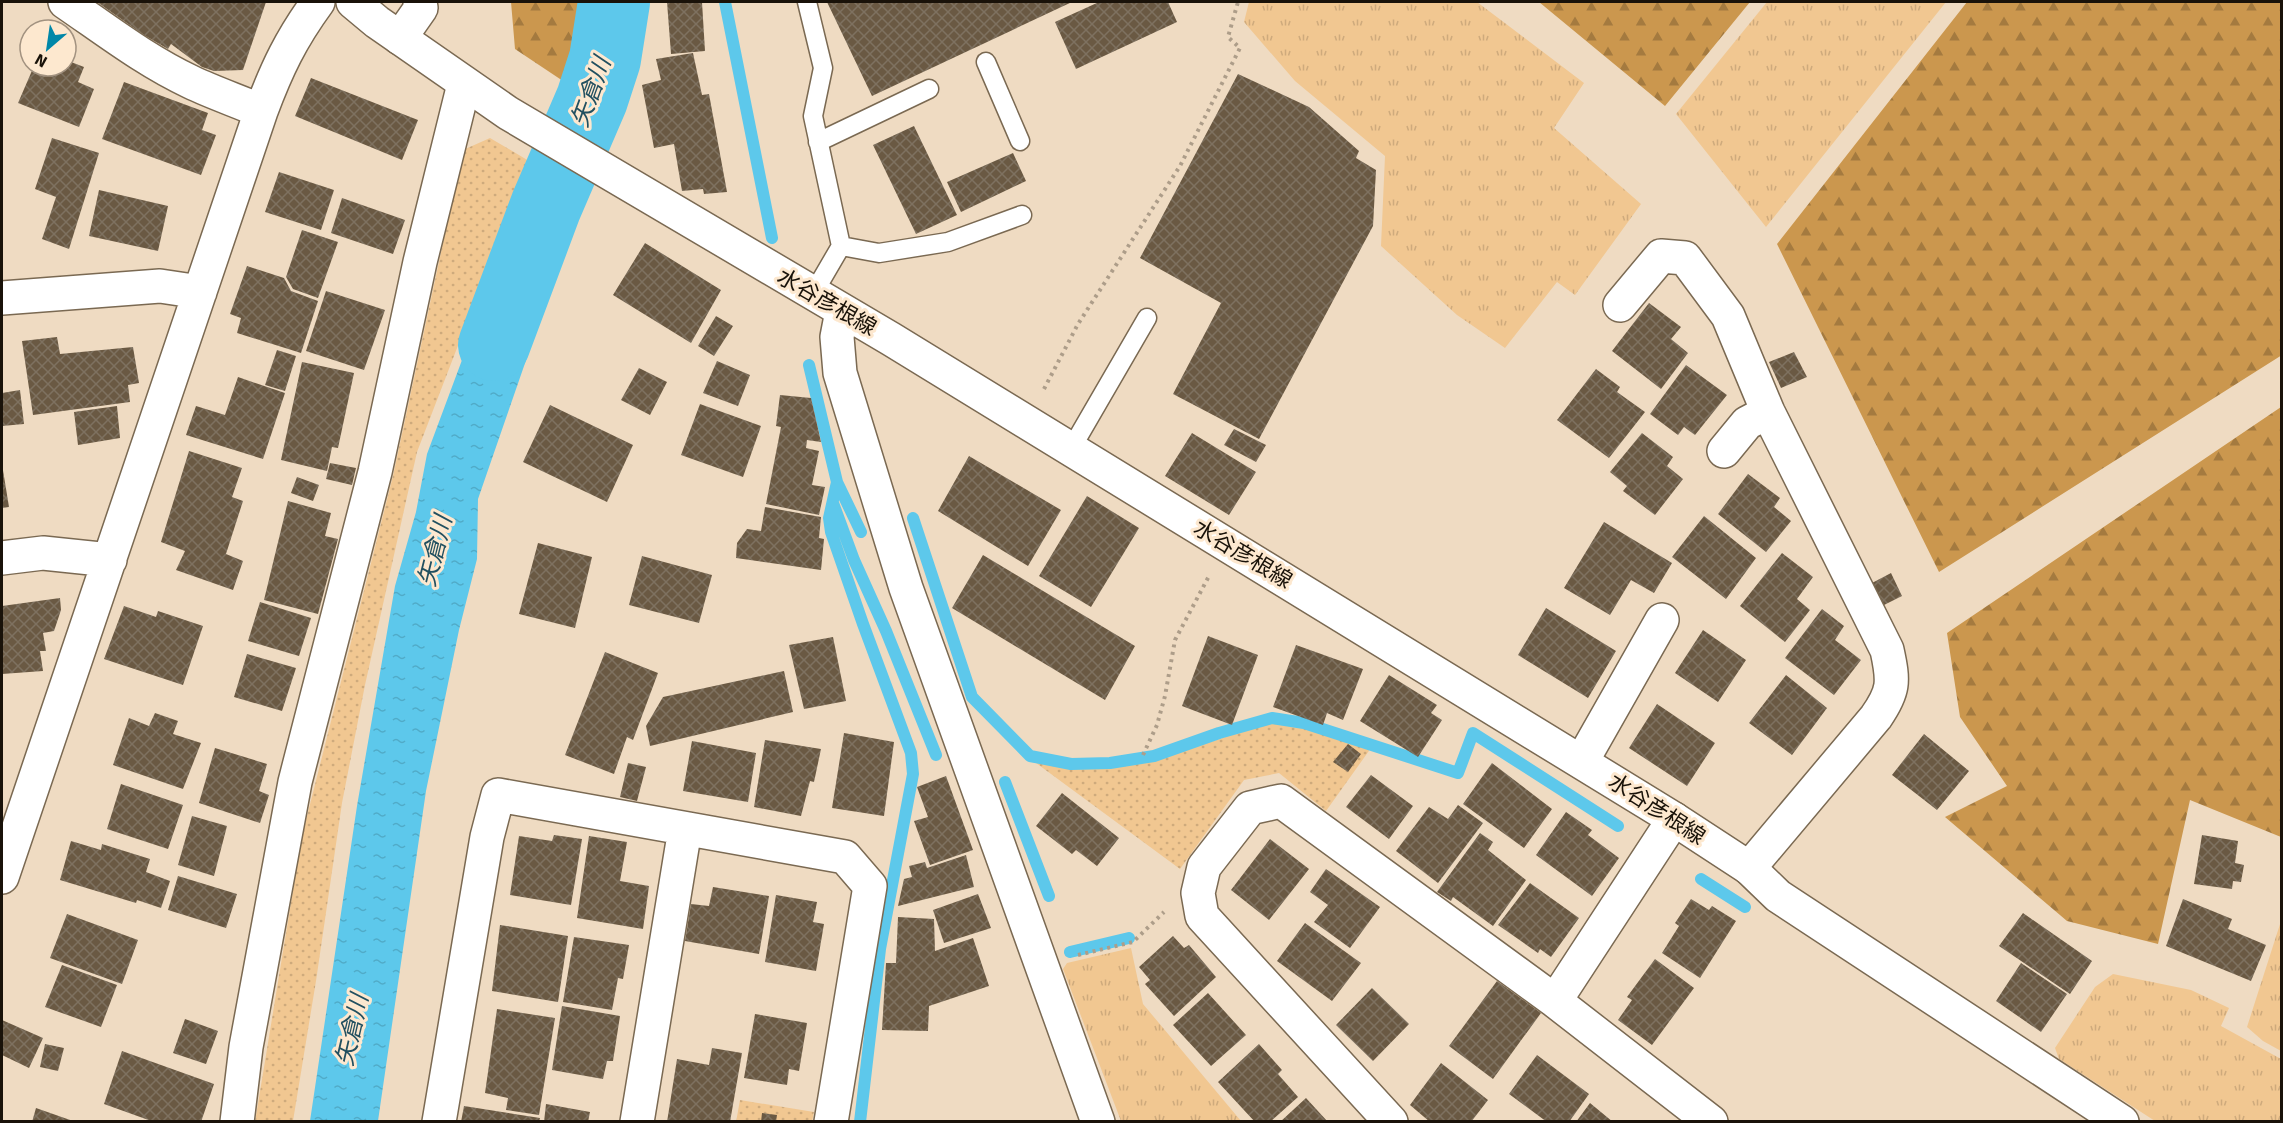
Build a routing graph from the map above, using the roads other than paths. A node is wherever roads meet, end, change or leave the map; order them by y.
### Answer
1 (65, 2) edge
2 (318, 2) edge
3 (353, 2) edge
4 (420, 2) edge
5 (807, 2) edge
6 (400, 38) junction
7 (986, 62) dead end
8 (464, 84) junction
9 (930, 89) dead end
10 (261, 111) junction
11 (1020, 141) dead end
12 (818, 142) junction
13 (1022, 215) dead end
14 (841, 246) junction
15 (200, 292) junction
16 (813, 294) junction
17 (2, 298) edge
18 (1620, 305) dead end
19 (842, 311) junction
20 (1148, 318) dead end
21 (1768, 412) junction
22 (1071, 448) junction
23 (1724, 451) dead end
24 (2, 558) edge
25 (110, 560) junction
26 (1662, 620) dead end
27 (1582, 761) junction
28 (15, 798) edge
29 (1674, 819) junction
30 (685, 829) junction
31 (1749, 868) junction
32 (2, 877) edge
33 (1556, 1001) junction
34 (237, 1122) edge
35 (439, 1122) edge
36 (637, 1122) edge
37 (831, 1122) edge
38 (1098, 1122) edge
39 (1391, 1122) edge
40 (1711, 1122) edge
41 (2122, 1122) edge

1 - 10 street
2 - 10 street
3 - 6 street, 水谷彦根線
4 - 6 street
5 - 12 lane
6 - 8 street, 水谷彦根線
7 - 11 lane
8 - 16 street, 水谷彦根線
8 - 34 street
9 - 12 lane
10 - 15 street
12 - 14 lane
13 - 14 lane
14 - 16 lane
15 - 17 street
15 - 25 street
16 - 19 street, 水谷彦根線
18 - 21 street
19 - 22 street, 水谷彦根線
19 - 38 street
20 - 22 lane
21 - 23 street
21 - 31 street
22 - 27 street, 水谷彦根線
24 - 25 street
25 - 28 street
26 - 27 street
27 - 29 street, 水谷彦根線
28 - 32 street
29 - 31 street, 水谷彦根線
29 - 33 street
30 - 35 street
30 - 36 street
30 - 37 street
31 - 41 street, 水谷彦根線
33 - 39 street
33 - 40 street

